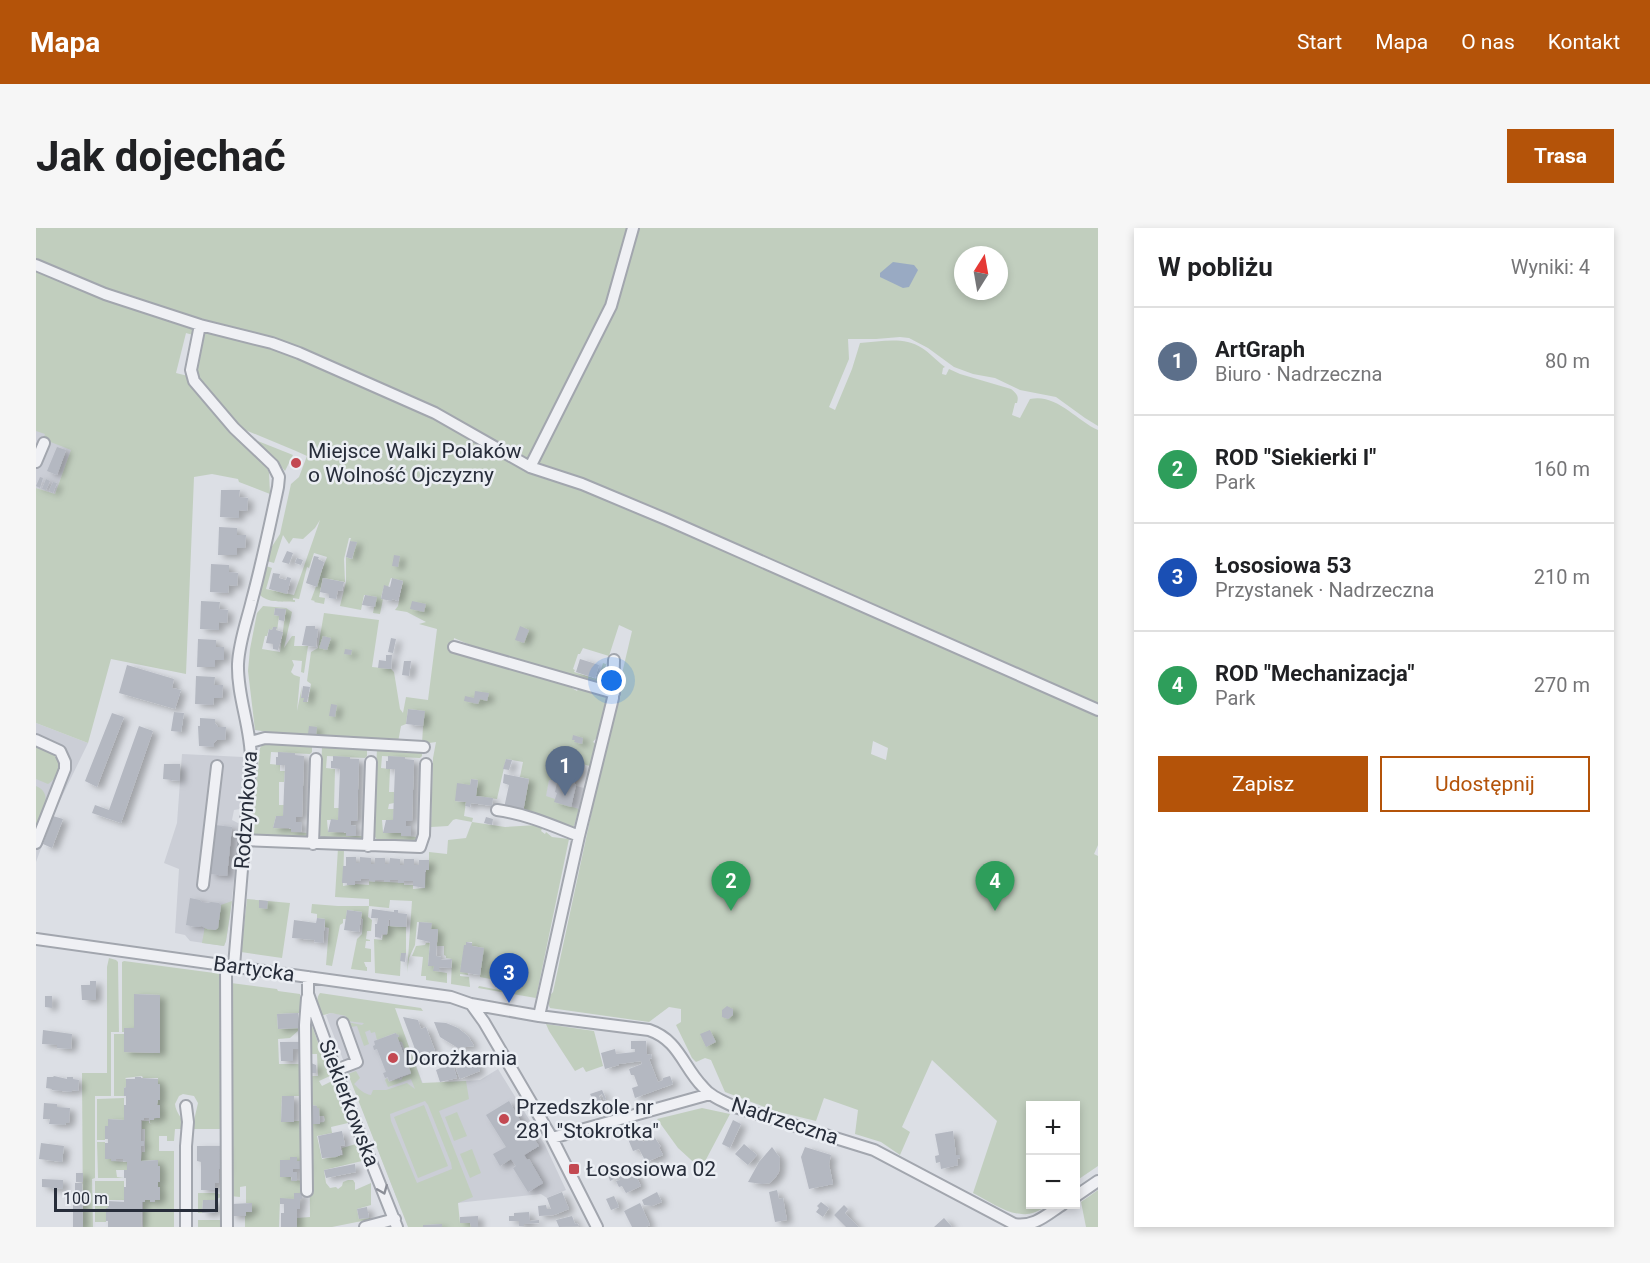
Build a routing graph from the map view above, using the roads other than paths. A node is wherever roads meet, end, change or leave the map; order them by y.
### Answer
1 (633, 228) edge
2 (36, 266) edge
3 (200, 325) junction
4 (44, 443) dead end
5 (36, 462) edge
6 (530, 467) junction
7 (454, 647) dead end
8 (614, 660) dead end
9 (614, 693) junction
10 (1098, 710) edge
11 (36, 740) edge
12 (251, 742) junction
13 (424, 747) dead end
14 (316, 759) dead end
15 (371, 762) dead end
16 (426, 764) dead end
17 (217, 766) dead end
18 (497, 810) dead end
19 (579, 836) junction
20 (244, 840) junction
21 (36, 843) edge
22 (313, 844) junction
23 (368, 846) junction
24 (203, 885) dead end
25 (36, 939) edge
26 (230, 966) junction
27 (308, 977) junction
28 (308, 994) junction
29 (471, 1004) junction
30 (539, 1016) junction
31 (343, 1023) dead end
32 (336, 1070) junction
33 (710, 1094) junction
34 (186, 1106) dead end
35 (552, 1138) junction
36 (1098, 1181) edge
37 (307, 1191) dead end
38 (1080, 1193) edge
39 (1057, 1209) edge
40 (396, 1223) edge
41 (1037, 1225) edge
42 (186, 1227) edge
43 (227, 1227) edge
44 (365, 1227) edge
45 (597, 1227) edge

1 - 6 street
2 - 3 street
3 - 6 street
3 - 12 street, Rodzynkowa
4 - 5 street
6 - 10 street
7 - 9 street
8 - 9 street
9 - 19 street
11 - 21 street
12 - 13 street
12 - 20 street, Rodzynkowa
14 - 22 street
15 - 23 street
16 - 23 street
17 - 24 street
18 - 19 street
19 - 30 street
20 - 22 street
20 - 26 street, Rodzynkowa
22 - 23 street
25 - 26 street, Bartycka
26 - 27 street, Bartycka
26 - 43 street, Rodzynkowa
27 - 28 street, Siekierkowska
27 - 29 street, Bartycka
28 - 32 street, Siekierkowska
28 - 37 street
29 - 30 street, Nadrzeczna
29 - 35 street
30 - 33 street, Nadrzeczna
31 - 32 street
32 -> 40 street, Siekierkowska
33 - 35 street
33 - 41 street, Nadrzeczna
34 - 42 street
35 - 45 street
36 - 38 street
39 - 41 street
40 - 44 street

